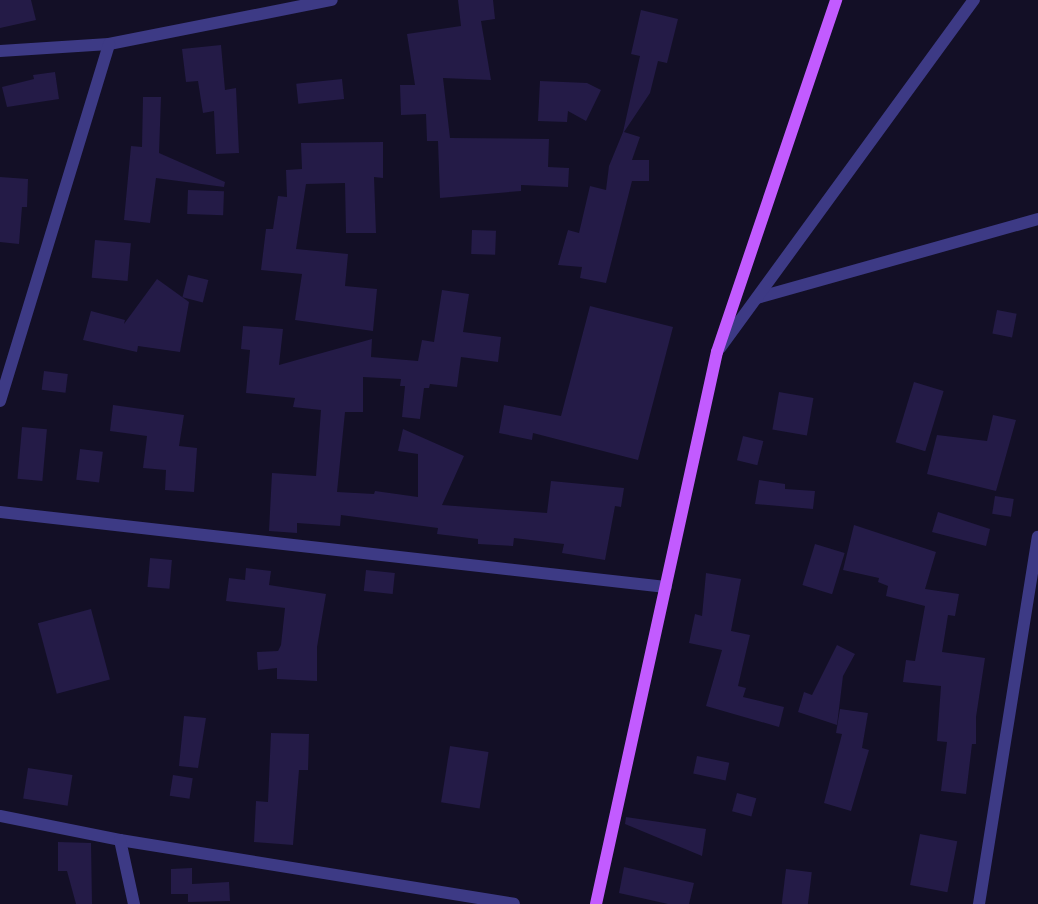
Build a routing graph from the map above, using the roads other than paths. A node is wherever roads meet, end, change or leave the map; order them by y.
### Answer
1 (332, 0) edge
2 (836, 0) edge
3 (974, 0) edge
4 (109, 44) junction
5 (0, 51) edge
6 (1038, 219) edge
7 (757, 298) junction
8 (717, 352) junction
9 (0, 401) edge
10 (0, 512) edge
11 (1038, 536) edge
12 (666, 587) junction
13 (0, 816) edge
14 (120, 840) junction
15 (134, 904) edge
16 (514, 904) edge
17 (596, 904) edge
18 (979, 904) edge

1 - 4 street
2 - 8 main road
3 - 7 street
4 - 5 street
4 - 9 street
6 - 7 street
7 - 8 street
8 - 12 main road
10 - 12 street
11 - 18 street
12 - 17 main road
13 - 14 street
14 - 15 street
14 - 16 street

